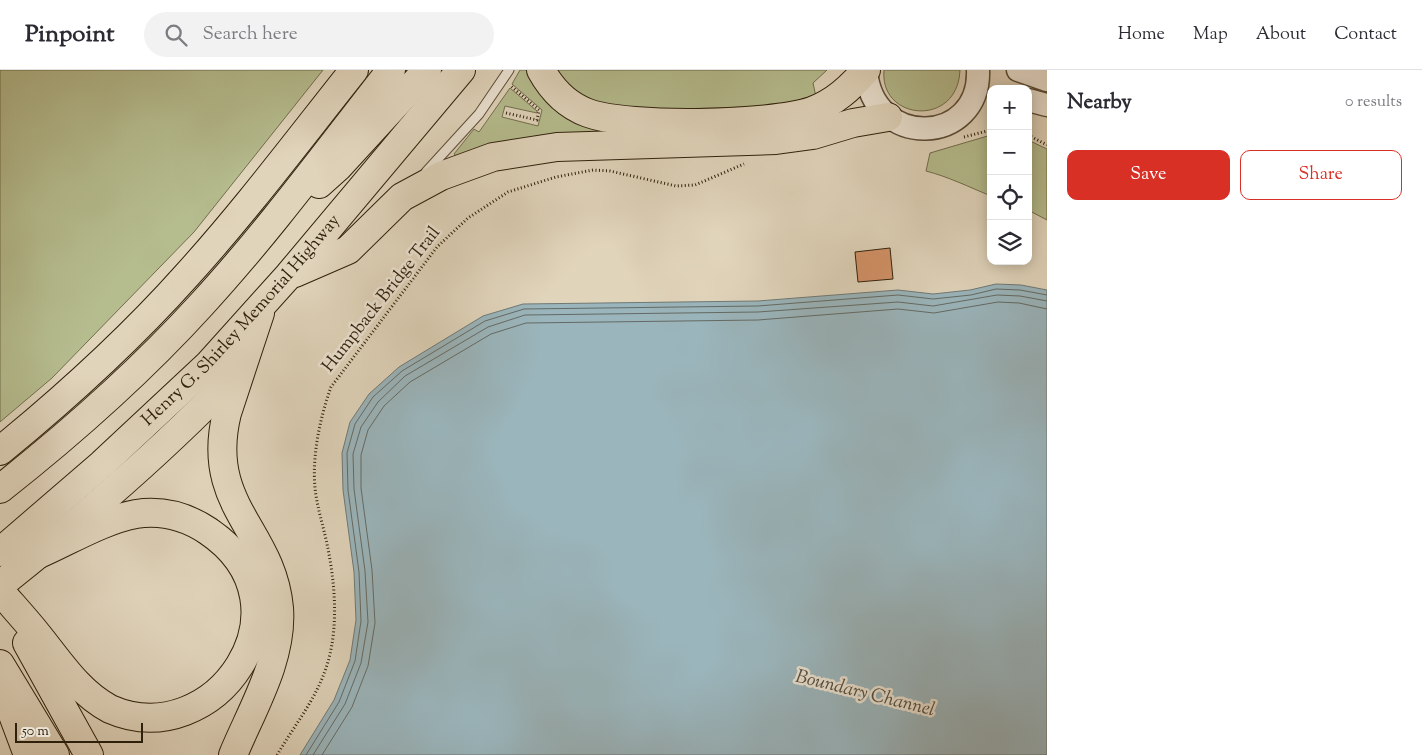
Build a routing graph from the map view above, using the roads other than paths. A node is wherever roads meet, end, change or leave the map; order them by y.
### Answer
1 (354, 70) edge
2 (391, 70) edge
3 (427, 70) edge
4 (461, 70) edge
5 (509, 70) edge
6 (542, 70) edge
7 (866, 70) edge
8 (978, 70) edge
9 (1018, 70) edge
10 (1047, 80) edge
11 (987, 100) edge
12 (1032, 101) edge
13 (1047, 106) edge
14 (960, 115) junction
15 (888, 117) junction
16 (402, 197) junction
17 (268, 227) junction
18 (289, 275) junction
19 (263, 304) junction
20 (244, 367) junction
21 (0, 451) edge
22 (0, 489) edge
23 (2, 550) edge
24 (19, 570) edge
25 (0, 593) edge
26 (0, 664) edge
27 (0, 681) edge
28 (28, 755) edge
29 (55, 755) edge
30 (89, 755) edge
31 (233, 755) edge

1 - 21 highway
2 - 17 highway
3 - 17 highway
4 - 18 highway, Henry G. Shirley Memorial Highway
5 - 16 lane
6 - 7 highway
7 - 15 street
8 - 14 street
9 - 10 street
11 - 14 street
12 - 13 street
14 - 15 street
15 - 16 highway
16 - 18 highway
17 - 22 highway
18 - 19 highway, Henry G. Shirley Memorial Highway
19 - 20 highway
19 - 23 highway, Henry G. Shirley Memorial Highway
20 - 24 highway
20 - 31 highway
24 - 25 highway
25 - 30 highway
26 - 29 highway
27 - 28 highway

